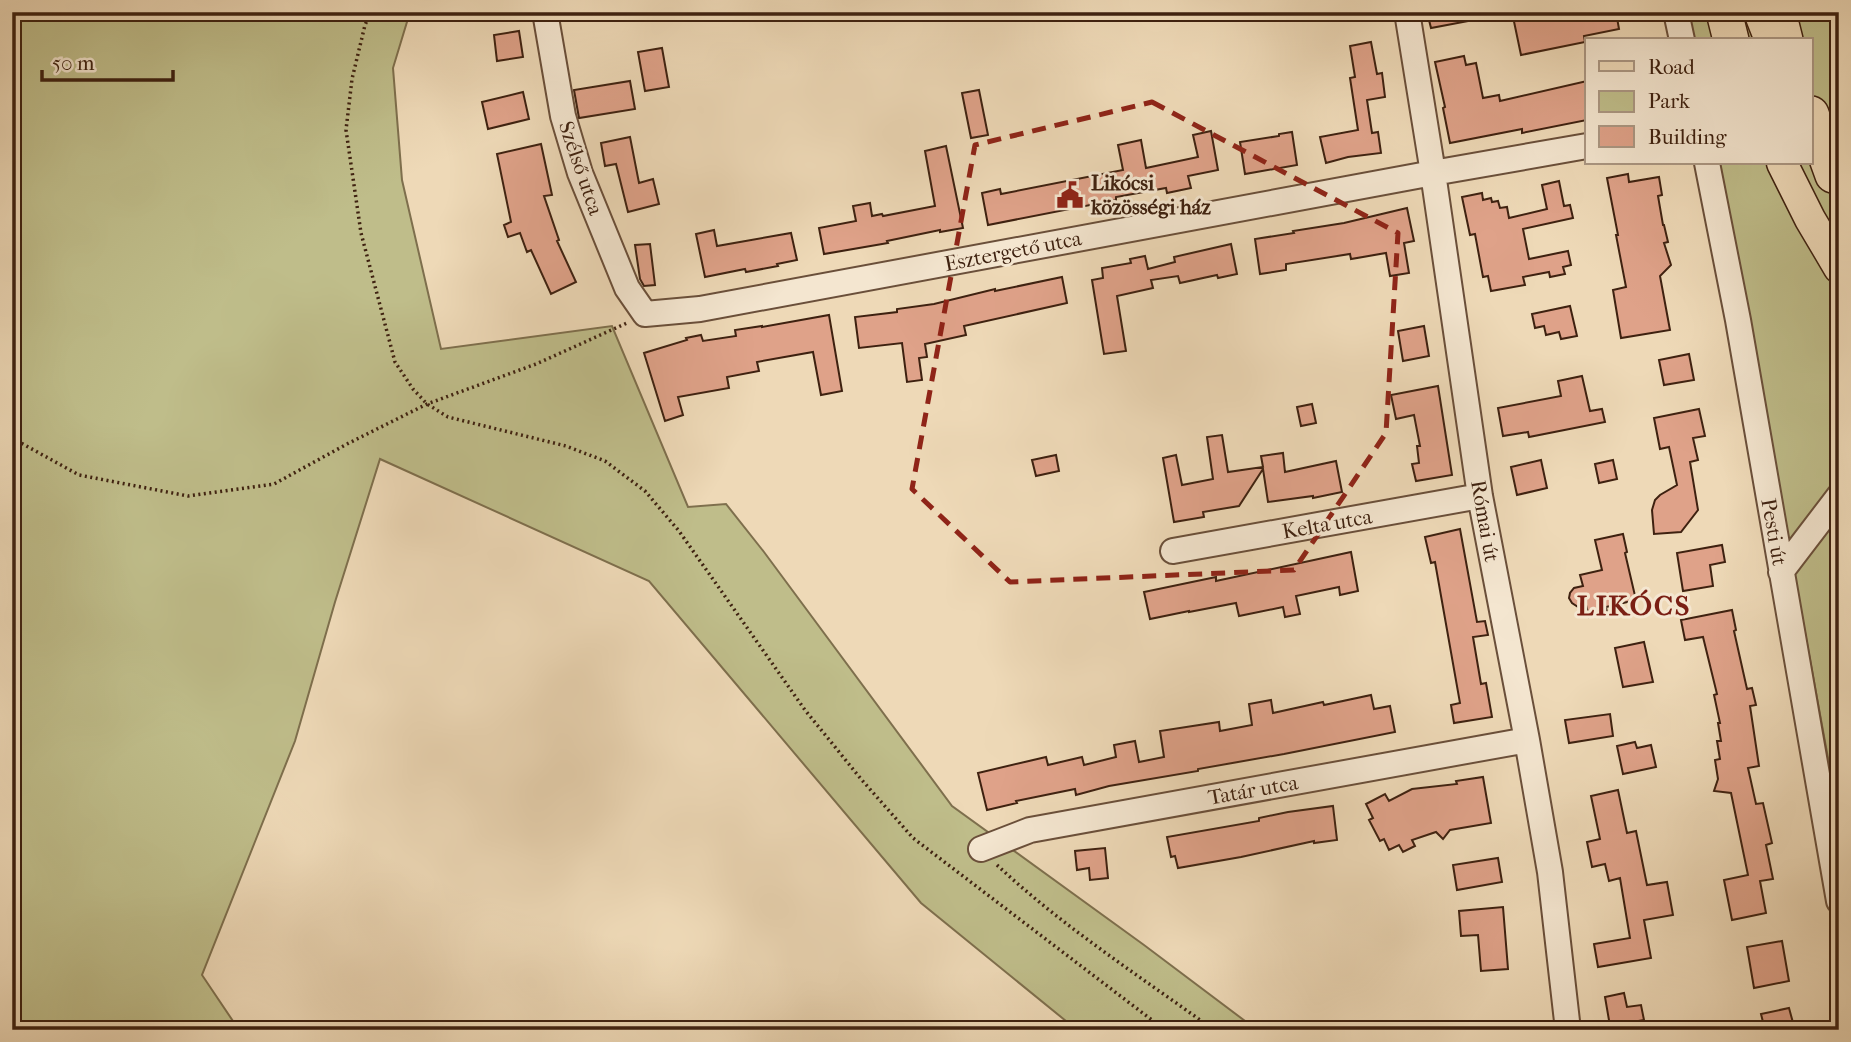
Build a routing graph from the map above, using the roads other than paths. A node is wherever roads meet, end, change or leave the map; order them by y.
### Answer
1 (545, 12) edge
2 (1406, 12) edge
3 (1676, 12) edge
4 (1718, 12) edge
5 (1724, 12) edge
6 (1759, 12) edge
7 (1778, 12) edge
8 (1682, 38) edge
9 (1729, 38) edge
10 (1730, 38) edge
11 (1769, 38) edge
12 (1784, 38) edge
13 (1812, 117) edge
14 (1812, 132) edge
15 (1585, 146) edge
16 (1707, 164) edge
17 (1783, 164) edge
18 (1433, 173) junction
19 (1836, 181) edge
20 (1839, 268) edge
21 (645, 314) joint
22 (1480, 496) junction
23 (1839, 496) edge
24 (1173, 551) dead end
25 (1781, 572) junction
26 (1527, 740) junction
27 (981, 849) road end
28 (1839, 901) edge
29 (1568, 1030) edge

1 - 21 street, Szélső utca
2 - 18 street, Római út
3 - 8 street
4 - 9 main road
5 - 10 highway
6 - 11 main road
7 - 12 highway
13 - 19 highway
14 - 19 main road
15 - 18 street, Esztergető utca
16 - 25 street, Pesti út
17 - 20 main road
18 - 21 street, Esztergető utca
18 - 22 street, Római út
22 - 24 street, Kelta utca
22 - 26 street, Római út
23 - 25 street
25 - 28 street, Pesti út
26 - 27 street, Tatár utca
26 - 29 street, Római út

